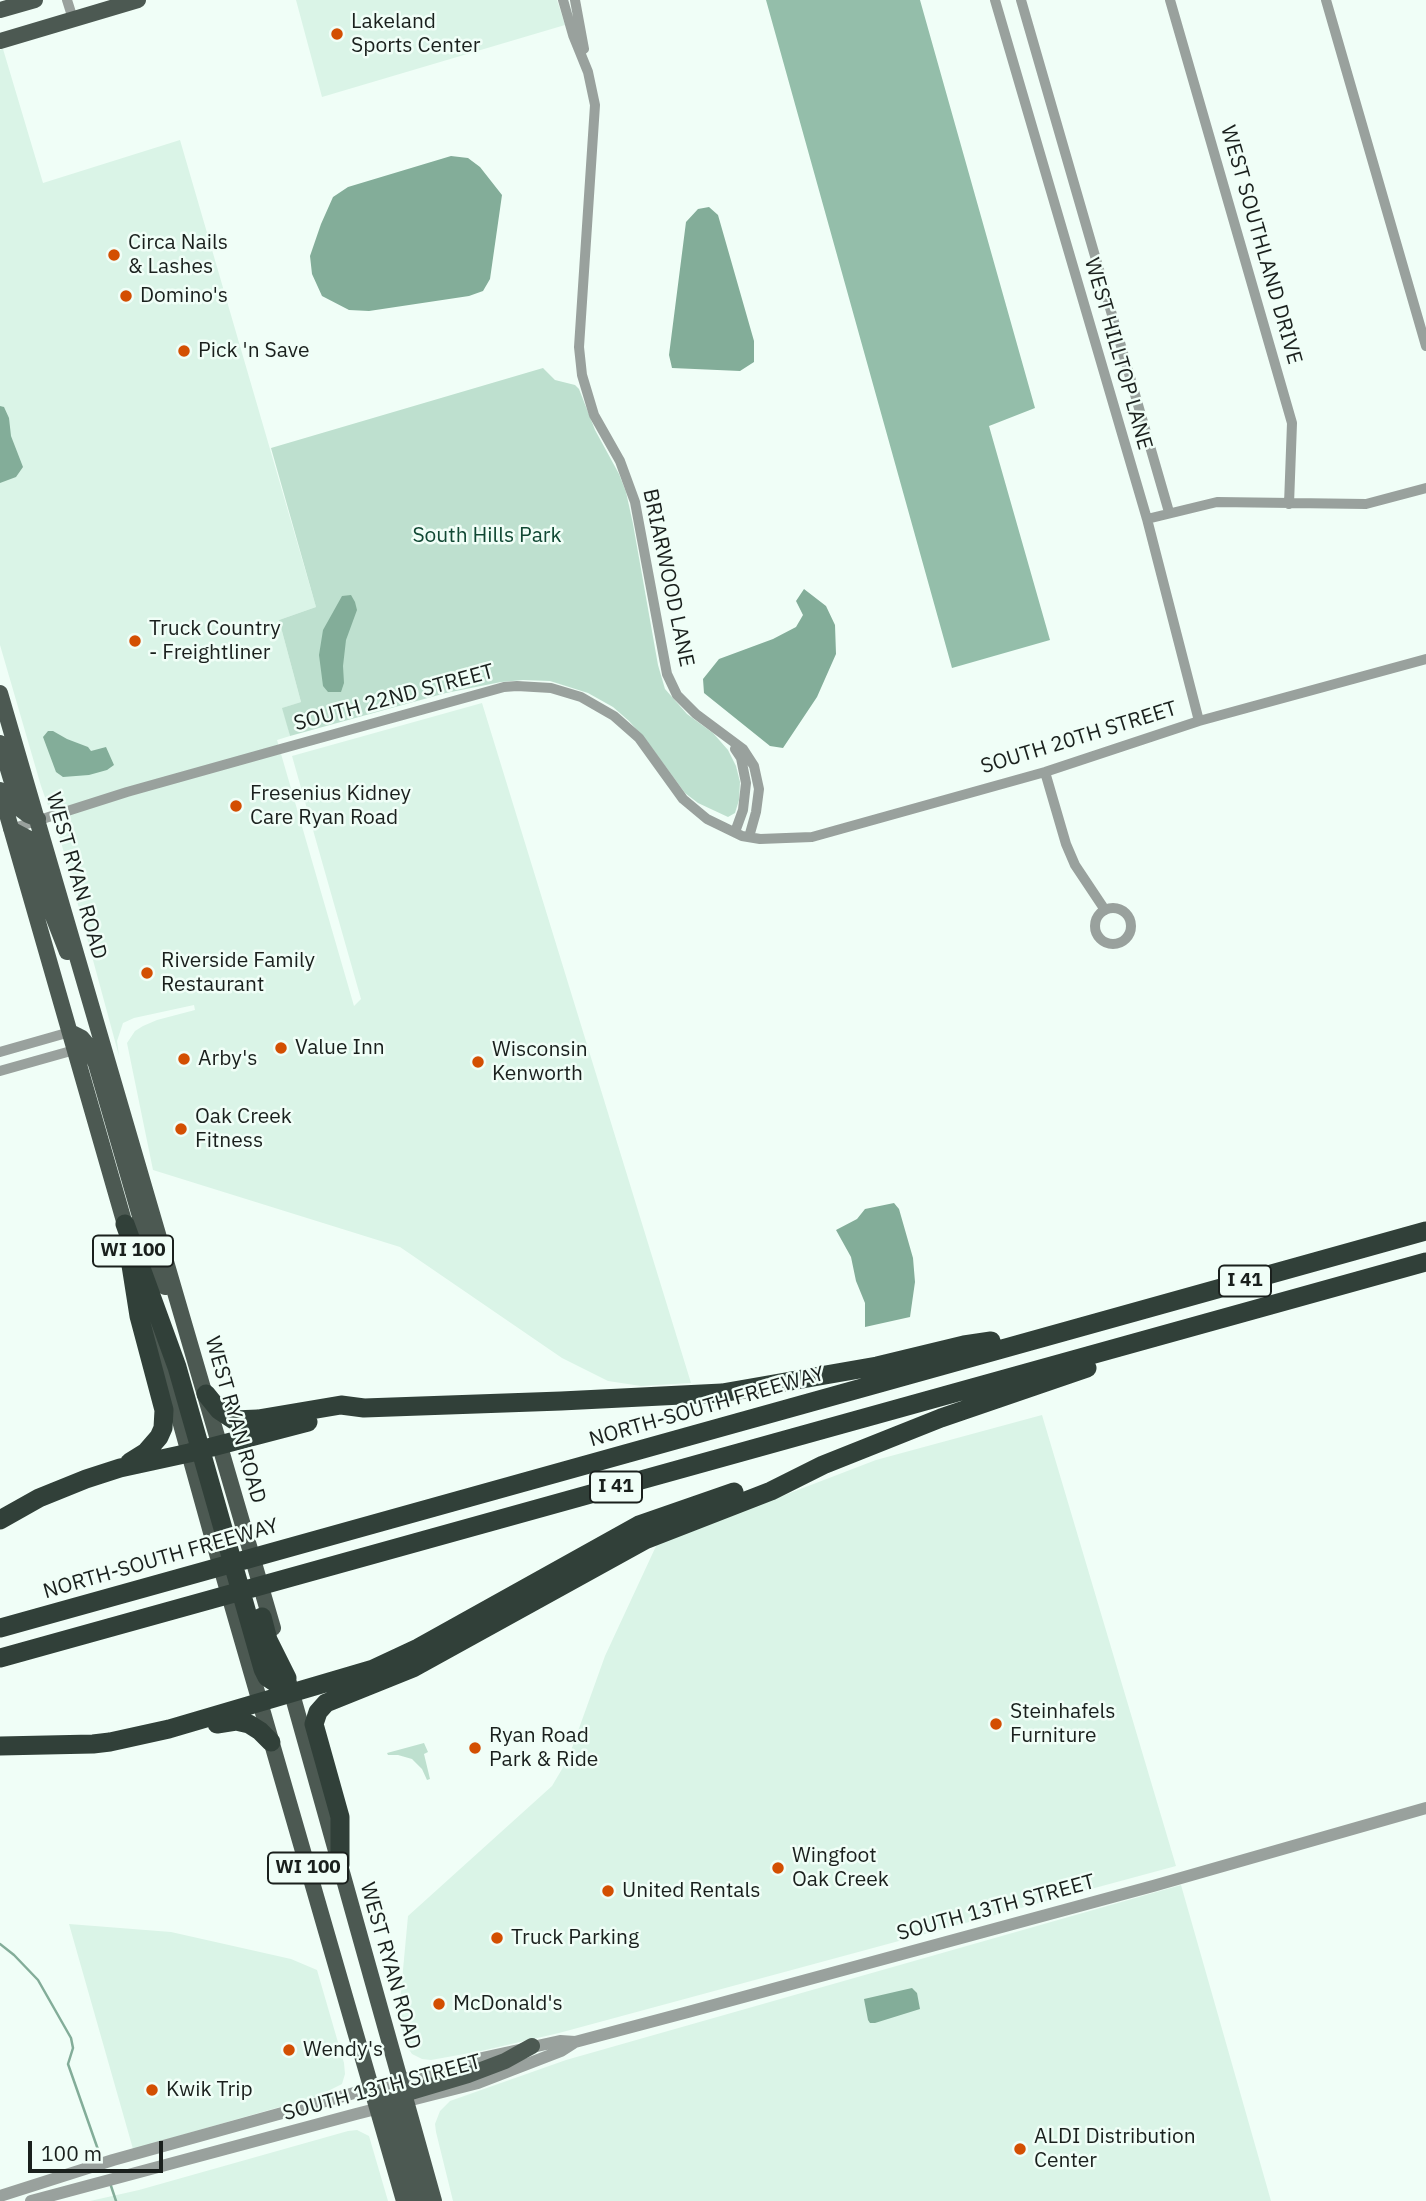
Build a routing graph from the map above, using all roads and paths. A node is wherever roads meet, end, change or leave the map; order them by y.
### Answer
1 (35, 0) edge
2 (68, 0) edge
3 (138, 0) edge
4 (563, 0) edge
5 (575, 0) edge
6 (995, 0) edge
7 (1021, 0) edge
8 (1170, 0) edge
9 (1326, 0) edge
10 (0, 10) edge
11 (73, 19) junction
12 (0, 41) edge
13 (588, 72) junction
14 (1426, 346) edge
15 (1426, 488) edge
16 (1289, 504) junction
17 (1169, 512) junction
18 (1147, 519) junction
19 (1426, 659) edge
20 (0, 693) edge
21 (1199, 720) junction
22 (0, 743) edge
23 (1045, 772) junction
24 (0, 790) edge
25 (38, 819) junction
26 (11, 829) junction
27 (742, 835) junction
28 (1105, 910) dead end
29 (87, 987) junction
30 (70, 1032) junction
31 (88, 1043) junction
32 (0, 1052) edge
33 (0, 1071) edge
34 (125, 1224) junction
35 (1426, 1231) edge
36 (1426, 1262) edge
37 (1233, 1316) junction
38 (1065, 1331) junction
39 (206, 1394) junction
40 (364, 1408) junction
41 (220, 1445) junction
42 (198, 1453) junction
43 (823, 1465) junction
44 (120, 1468) junction
45 (0, 1520) edge
46 (229, 1531) junction
47 (252, 1610) junction
48 (0, 1628) edge
49 (0, 1658) edge
50 (289, 1685) junction
51 (260, 1702) junction
52 (110, 1742) junction
53 (271, 1742) junction
54 (0, 1746) edge
55 (1426, 1808) edge
56 (340, 1865) junction
57 (575, 2042) junction
58 (532, 2046) joint
59 (372, 2088) junction
60 (395, 2099) junction
61 (0, 2196) edge
62 (31, 2201) edge
63 (404, 2201) edge
64 (420, 2201) edge
65 (434, 2201) edge

1 - 10 main road
2 - 11 street
3 - 11 main road
4 - 13 street, BRIARWOOD LANE
5 - 13 street, BRIARWOOD LANE
6 - 18 street, WEST HILLTOP LANE
7 - 17 street, WEST HILLTOP LANE
8 - 16 street, WEST SOUTHLAND DRIVE
9 - 14 street
11 - 12 main road
13 - 27 street, BRIARWOOD LANE
15 - 16 street
16 - 17 street
17 - 18 street
18 - 21 street, WEST HILLTOP LANE
19 - 21 street, SOUTH 20TH STREET
20 - 25 main road, WEST RYAN ROAD / WI 100
21 - 23 street, SOUTH 20TH STREET
22 - 25 main road
23 - 27 street, SOUTH 20TH STREET
23 - 28 street
24 - 26 main road
25 - 26 street, SOUTH 22ND STREET
25 - 27 street, SOUTH 22ND STREET
25 - 29 main road, WEST RYAN ROAD / WI 100
26 - 29 main road
26 - 30 main road
29 - 31 main road, WEST RYAN ROAD / WI 100
30 - 31 main road
30 - 32 street
31 - 33 street
31 - 34 main road, WEST RYAN ROAD / WI 100
31 - 39 main road, WEST RYAN ROAD / WI 100
34 - 42 highway
34 - 44 highway
35 - 38 highway, NORTH-SOUTH FREEWAY / I 41
36 - 37 highway, I 41
37 - 43 highway
37 - 49 highway, I 41
38 - 40 highway
38 - 48 highway, NORTH-SOUTH FREEWAY / I 41
39 - 40 highway
39 - 41 main road, WEST RYAN ROAD / WI 100
40 - 41 highway
41 - 42 highway
41 - 46 main road, WEST RYAN ROAD / WI 100
42 - 44 highway
42 - 46 highway
43 - 50 highway
43 - 56 highway
44 - 45 highway
46 - 47 highway
47 - 50 highway
47 - 51 main road, WEST RYAN ROAD / WI 100
50 - 51 highway
50 - 56 main road, WEST RYAN ROAD / WI 100
51 - 52 highway
51 - 53 main road, WEST RYAN ROAD / WI 100
52 - 53 highway
52 - 54 highway
53 - 59 main road, WEST RYAN ROAD / WI 100
55 - 57 street, SOUTH 13TH STREET
56 - 60 main road, WEST RYAN ROAD / WI 100
57 - 58 street, SOUTH 13TH STREET
57 - 60 street, SOUTH 13TH STREET
58 - 60 main road
59 - 60 main road, WEST RYAN ROAD / WI 100
59 - 60 street, SOUTH 13TH STREET
59 - 61 street, SOUTH 13TH STREET
60 - 62 street, SOUTH 13TH STREET
60 - 63 main road, WEST RYAN ROAD / WI 100
60 - 64 main road
60 - 65 main road, WEST RYAN ROAD / WI 100

